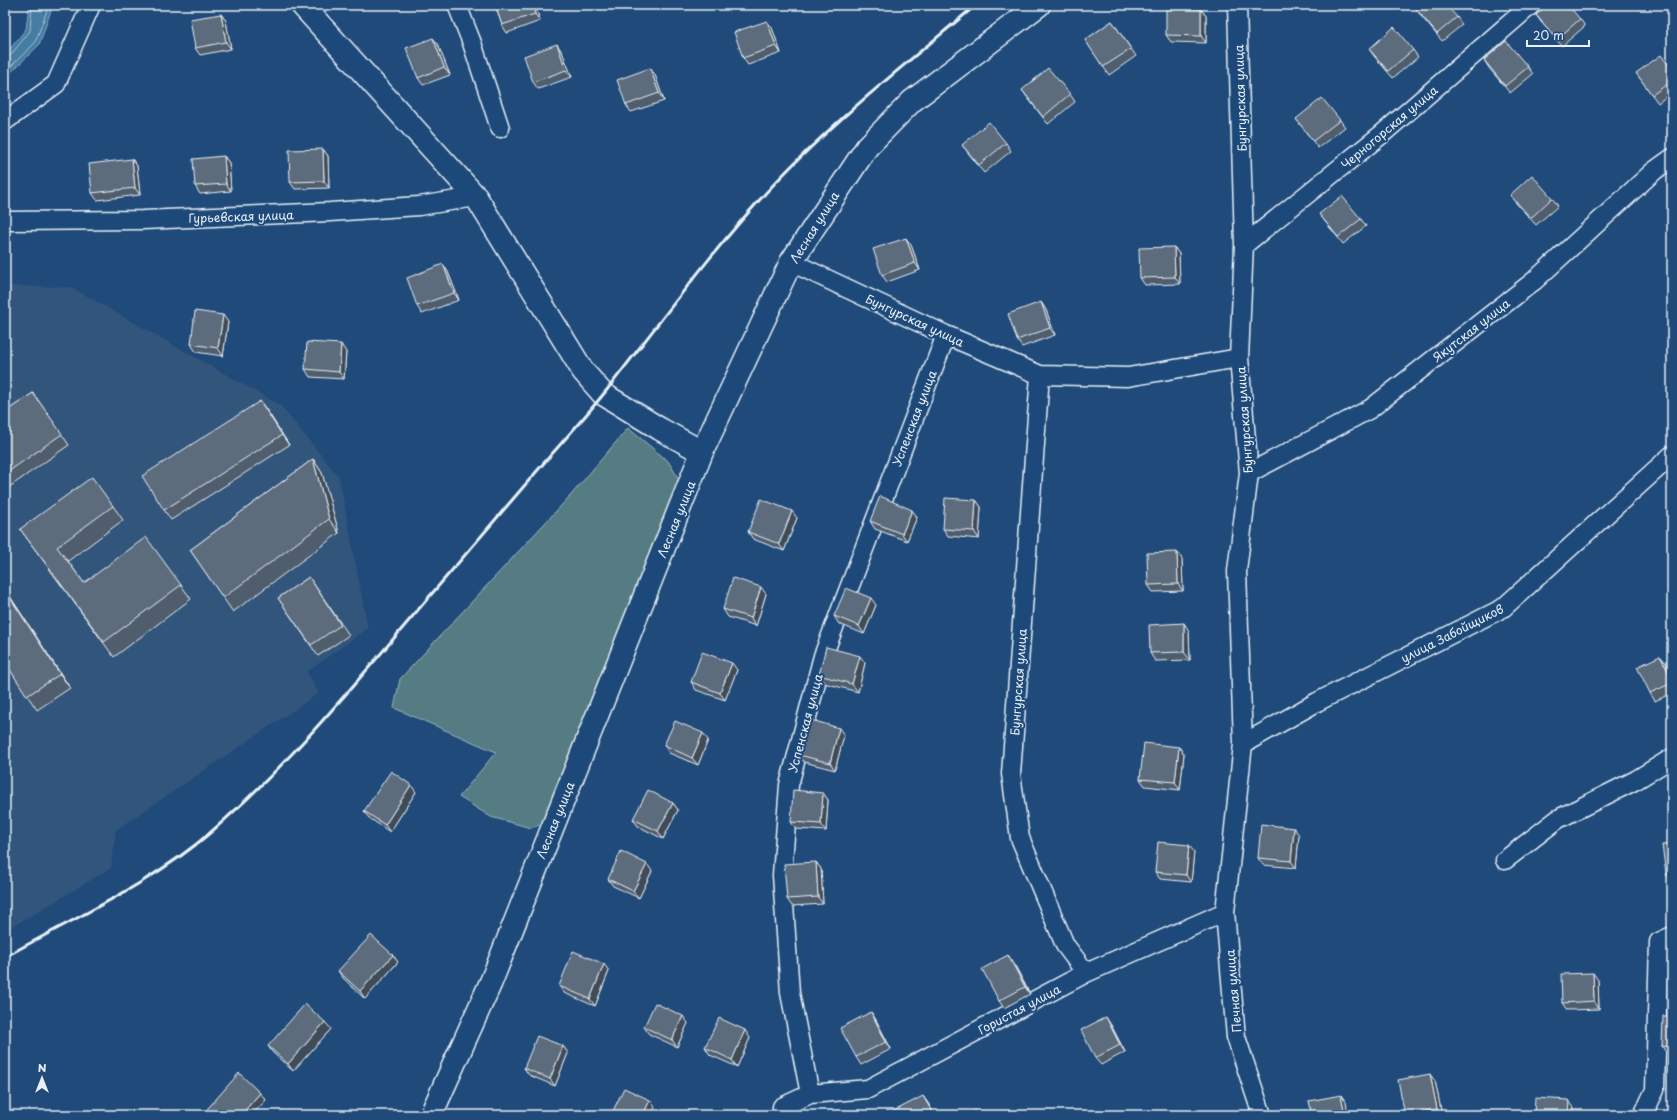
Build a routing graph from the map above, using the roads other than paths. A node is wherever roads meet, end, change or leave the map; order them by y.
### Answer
1 (91, 5) edge
2 (302, 5) edge
3 (457, 5) edge
4 (1039, 5) edge
5 (1237, 5) edge
6 (1531, 5) edge
7 (5, 121) edge
8 (500, 128) dead end
9 (1672, 158) edge
10 (476, 197) junction
11 (5, 221) edge
12 (1244, 245) junction
13 (791, 262) junction
14 (946, 335) junction
15 (1239, 358) junction
16 (1040, 375) junction
17 (702, 452) junction
18 (1672, 455) edge
19 (1249, 473) junction
20 (1243, 744) junction
21 (1672, 758) edge
22 (1505, 860) dead end
23 (1225, 912) junction
24 (1665, 939) edge
25 (1086, 973) junction
26 (810, 1094) junction
27 (431, 1115) edge
28 (781, 1115) edge
29 (1262, 1115) edge
30 (1643, 1115) edge

1 - 7 street
2 - 10 main road
3 - 8 street
4 - 13 main road, Лесная улица
5 - 12 street, Бунгурская улица
6 - 12 street, Черногорская улица
9 - 19 street, Якутская улица
10 - 11 street, Гурьевская улица
10 - 17 main road
12 - 15 street, Бунгурская улица
13 - 14 street, Бунгурская улица
13 - 17 main road, Лесная улица
14 - 16 street, Бунгурская улица
14 - 26 street, Успенская улица
15 - 16 street, Бунгурская улица
15 - 19 street, Бунгурская улица
16 - 25 street, Бунгурская улица
17 - 27 main road, Лесная улица
18 - 20 street, улица Забойщиков
19 - 20 street, Бунгурская улица
20 - 23 street, Бунгурская улица
21 - 22 street
23 - 25 street, Гористая улица
23 - 29 street, Печная улица
24 - 30 street
25 - 26 street, Гористая улица
26 - 28 street

